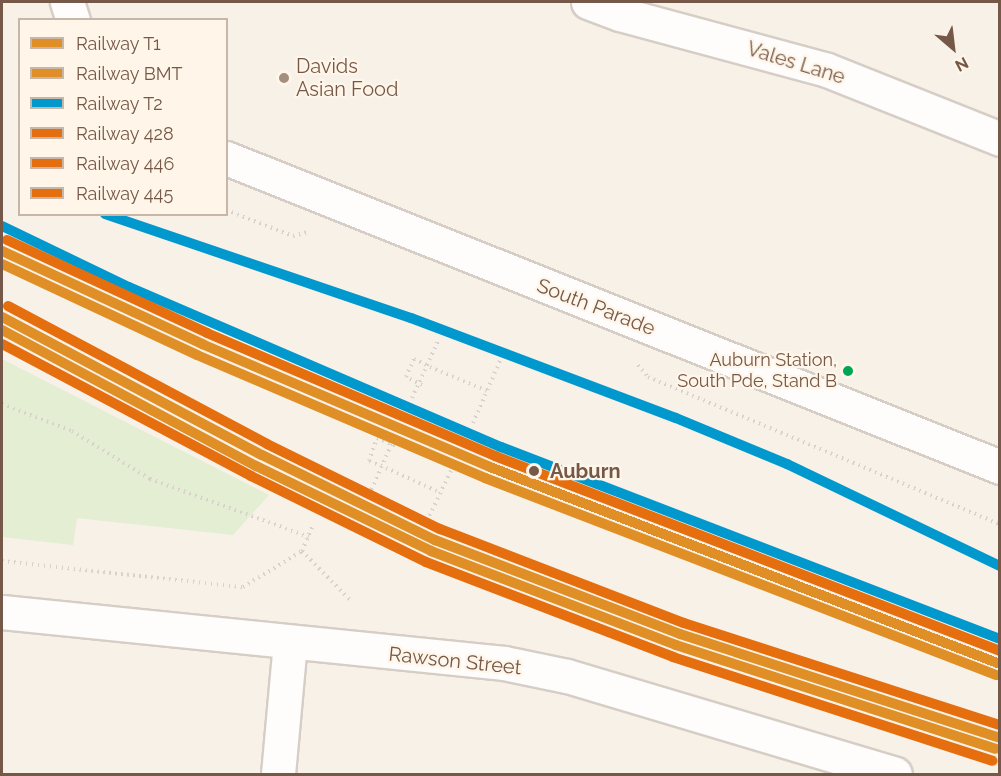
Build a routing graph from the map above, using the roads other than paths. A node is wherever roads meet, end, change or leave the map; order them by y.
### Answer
1 (67, 2) edge
2 (588, 2) edge
3 (72, 18) edge
4 (999, 139) edge
5 (228, 159) edge
6 (999, 467) edge
7 (2, 612) edge
8 (290, 643) junction
9 (278, 774) edge
10 (895, 774) edge

1 - 3 street
2 - 4 street, Vales Lane
5 - 6 street, South Parade
7 - 8 street, Rawson Street
8 - 9 street
8 - 10 street, Rawson Street

